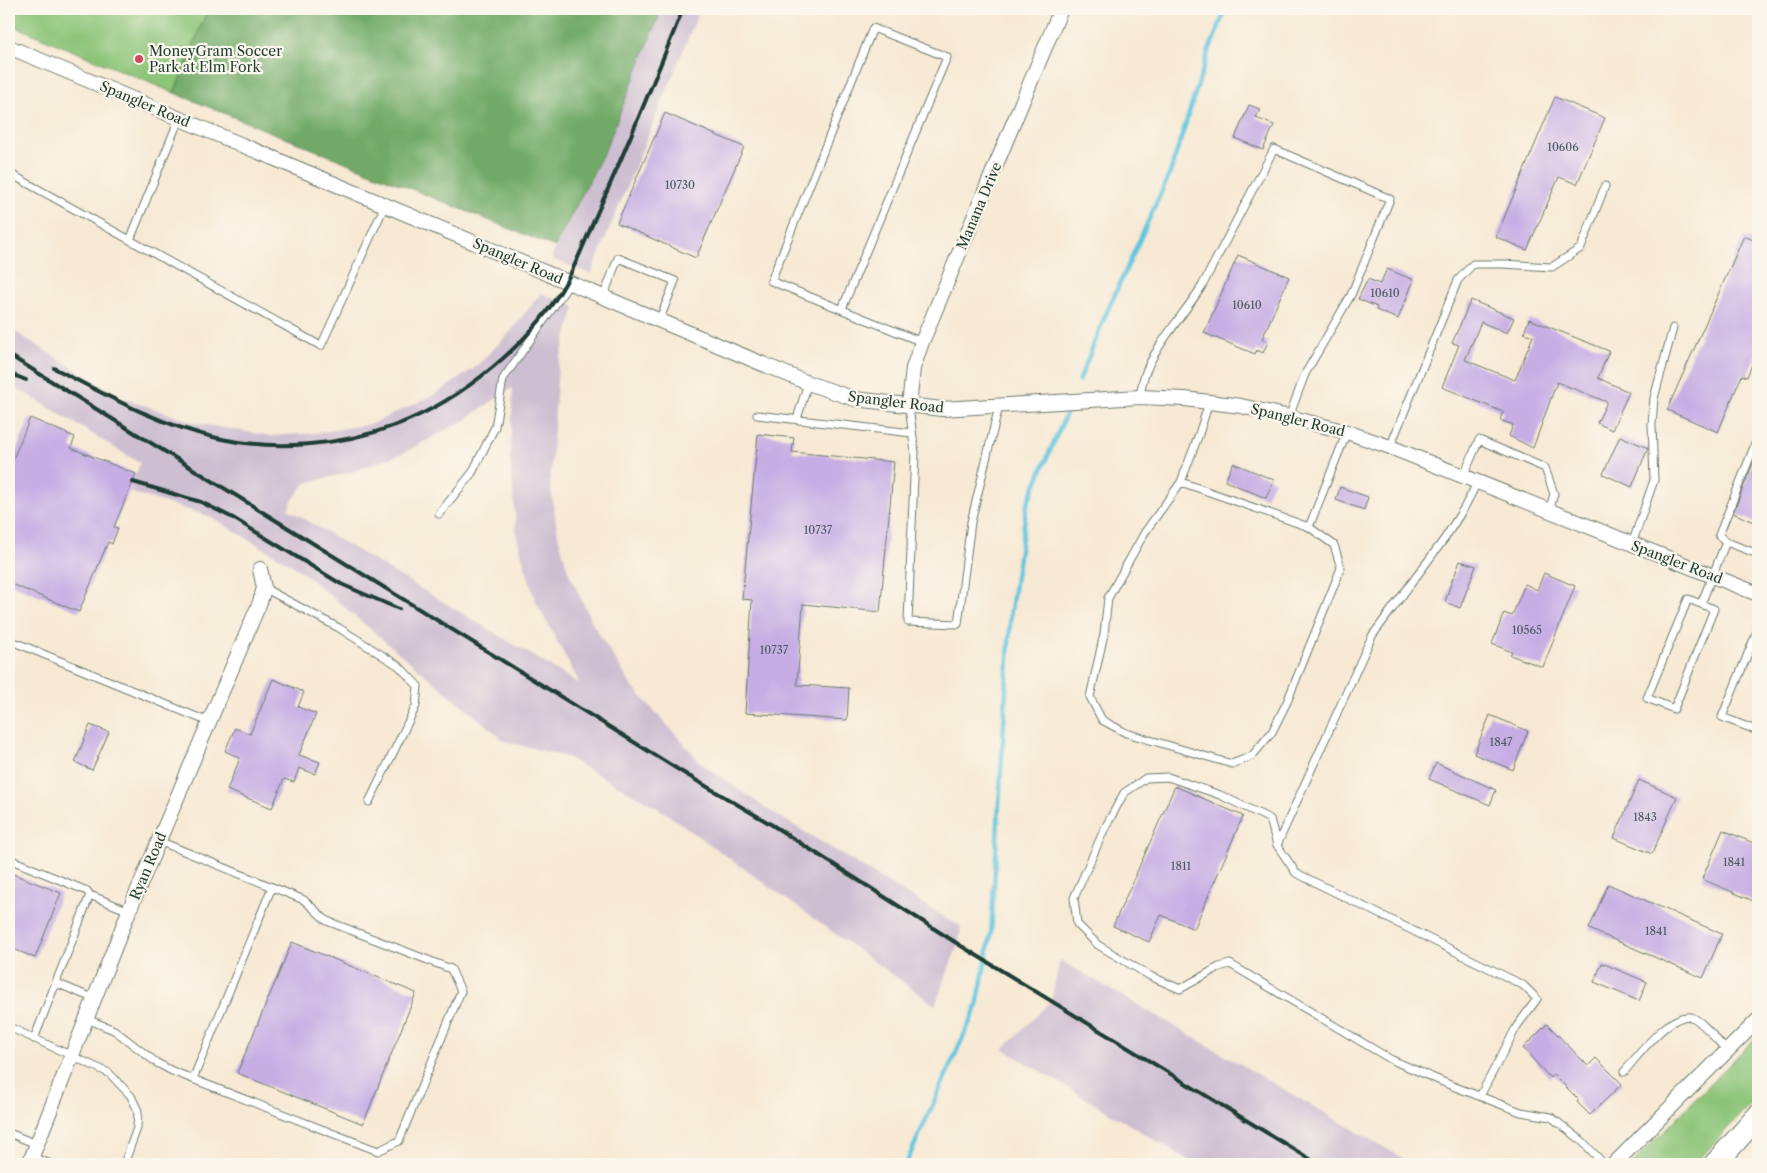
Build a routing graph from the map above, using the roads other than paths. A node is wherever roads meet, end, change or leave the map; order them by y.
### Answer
1 (1061, 9) edge
2 (9, 47) edge
3 (180, 119) junction
4 (9, 173) edge
5 (1606, 186) dead end
6 (385, 205) junction
7 (130, 240) junction
8 (570, 283) junction
9 (603, 298) junction
10 (842, 309) junction
11 (659, 321) junction
12 (1673, 328) dead end
13 (922, 342) junction
14 (808, 384) junction
15 (1140, 397) junction
16 (1208, 402) junction
17 (909, 406) junction
18 (999, 406) junction
19 (757, 415) dead end
20 (1289, 417) junction
21 (797, 419) junction
22 (1347, 432) junction
23 (912, 433) junction
24 (1758, 441) edge
25 (1390, 447) junction
26 (1463, 477) junction
27 (1181, 482) junction
28 (1477, 483) junction
29 (1548, 511) junction
30 (439, 514) dead end
31 (1309, 527) junction
32 (1726, 542) junction
33 (1632, 544) junction
34 (1758, 554) edge
35 (260, 569) dead end
36 (1713, 576) junction
37 (264, 588) junction
38 (1758, 594) edge
39 (1702, 604) junction
40 (1758, 630) edge
41 (9, 640) edge
42 (209, 722) junction
43 (1758, 731) edge
44 (369, 802) dead end
45 (159, 841) junction
46 (1277, 845) junction
47 (9, 859) edge
48 (272, 887) junction
49 (90, 895) junction
50 (129, 911) junction
51 (56, 983) junction
52 (95, 999) junction
53 (87, 1019) junction
54 (1758, 1020) edge
55 (9, 1027) edge
56 (34, 1039) junction
57 (1727, 1051) junction
58 (72, 1056) junction
59 (1624, 1072) dead end
60 (193, 1079) junction
61 (1480, 1096) junction
62 (1758, 1116) edge
63 (9, 1133) edge
64 (32, 1155) edge
65 (51, 1164) edge
66 (124, 1164) edge
67 (1604, 1164) edge
68 (1614, 1164) edge
69 (1715, 1164) edge

1 - 13 street, Manana Drive
2 - 3 street, Spangler Road
3 - 6 street, Spangler Road
3 - 7 lane
4 - 7 lane
5 - 25 lane
6 - 7 lane
6 - 8 street, Spangler Road
8 - 9 street, Spangler Road
8 - 30 lane
9 - 11 street, Spangler Road
9 - 11 lane
10 - 10 lane
10 - 13 lane
11 - 14 street, Spangler Road
12 - 33 lane
13 - 17 street, Manana Drive
14 - 17 street, Spangler Road
14 - 21 lane
15 - 16 street, Spangler Road
15 - 18 street, Spangler Road
15 - 20 lane
16 - 20 street, Spangler Road
16 - 27 lane
17 - 18 street, Spangler Road
17 - 23 lane
18 - 23 lane
19 - 21 lane
20 - 22 street, Spangler Road
21 - 23 lane
22 - 25 street, Spangler Road
22 - 31 lane
24 - 32 lane
25 - 26 street, Spangler Road
26 - 28 street, Spangler Road
26 - 29 lane
27 - 31 lane
27 - 31 lane
28 - 29 street, Spangler Road
28 - 46 lane
29 - 33 street, Spangler Road
32 - 34 lane
32 - 36 lane
33 - 36 street, Spangler Road
35 - 37 street
36 - 38 street, Spangler Road
36 - 39 lane
37 - 42 street, Ryan Road
37 - 44 lane
39 - 39 lane
40 - 43 lane
41 - 42 lane
42 - 45 street, Ryan Road
45 - 48 lane
45 - 50 street, Ryan Road
46 - 61 lane
46 - 61 lane
47 - 49 lane
48 - 60 lane
48 - 60 lane
49 - 50 lane
49 - 51 lane
50 - 52 street, Ryan Road
51 - 52 lane
51 - 56 lane
52 - 53 street, Ryan Road
53 - 58 street, Ryan Road
53 - 60 lane
54 - 57 street
55 - 56 lane
56 - 58 lane
57 - 59 lane
57 - 68 street
58 - 64 street, Ryan Road
58 - 66 lane
61 - 67 lane
62 - 69 main road
63 - 64 lane
64 - 65 lane

